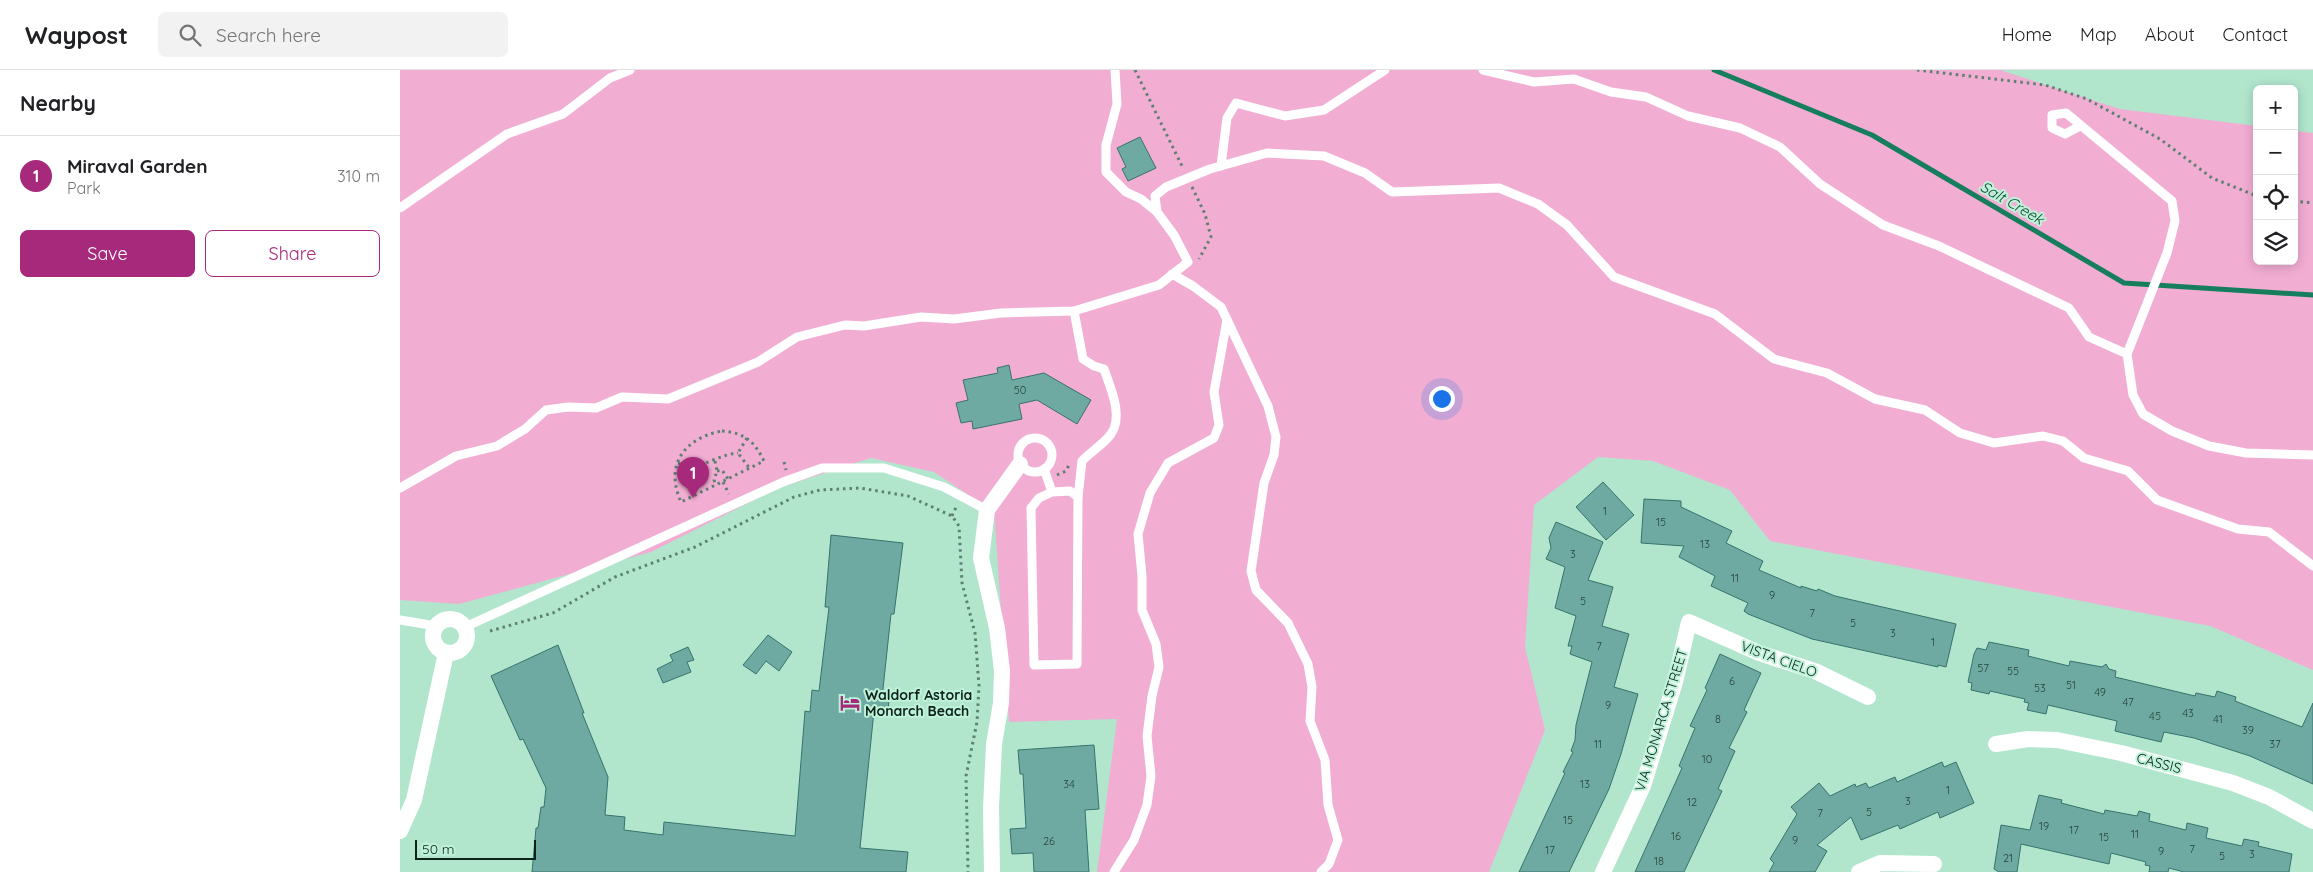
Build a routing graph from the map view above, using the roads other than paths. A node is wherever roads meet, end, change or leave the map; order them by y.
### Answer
1 (630, 70) edge
2 (1115, 70) edge
3 (1385, 70) edge
4 (1483, 70) edge
5 (2080, 126) dead end
6 (1222, 166) junction
7 (400, 208) edge
8 (1157, 212) junction
9 (1172, 274) junction
10 (1074, 311) junction
11 (1227, 320) junction
12 (2127, 354) junction
13 (2313, 456) edge
14 (1020, 464) junction
15 (1044, 469) junction
16 (400, 488) edge
17 (1052, 492) junction
18 (1078, 497) junction
19 (987, 510) junction
20 (2313, 566) edge
21 (400, 620) edge
22 (1689, 622) joint
23 (436, 626) junction
24 (466, 630) junction
25 (446, 653) junction
26 (1868, 697) dead end
27 (1996, 744) dead end
28 (2313, 822) edge
29 (400, 831) edge
30 (1934, 864) dead end
31 (992, 872) edge
32 (1114, 872) edge
33 (1321, 872) edge
34 (1603, 872) edge
35 (1859, 872) edge

1 - 7 lane
2 - 8 lane
3 - 6 lane
4 - 12 lane
5 - 12 lane
6 - 8 lane
6 - 20 lane
8 - 9 lane
9 - 10 lane
9 - 11 lane
10 - 16 lane
10 - 18 lane
11 - 32 lane
11 - 33 lane
12 - 13 lane
14 - 15 lane
14 - 15 lane
14 - 19 street
15 - 17 lane
17 - 18 lane
17 - 18 lane
19 - 24 lane
19 - 31 street
21 - 23 lane
22 - 26 street, VISTA CIELO
22 - 34 street, VIA MONARCA STREET
23 - 24 street
23 - 25 street
24 - 25 street
25 - 29 street
27 - 28 street, CASSIS
30 - 35 street

